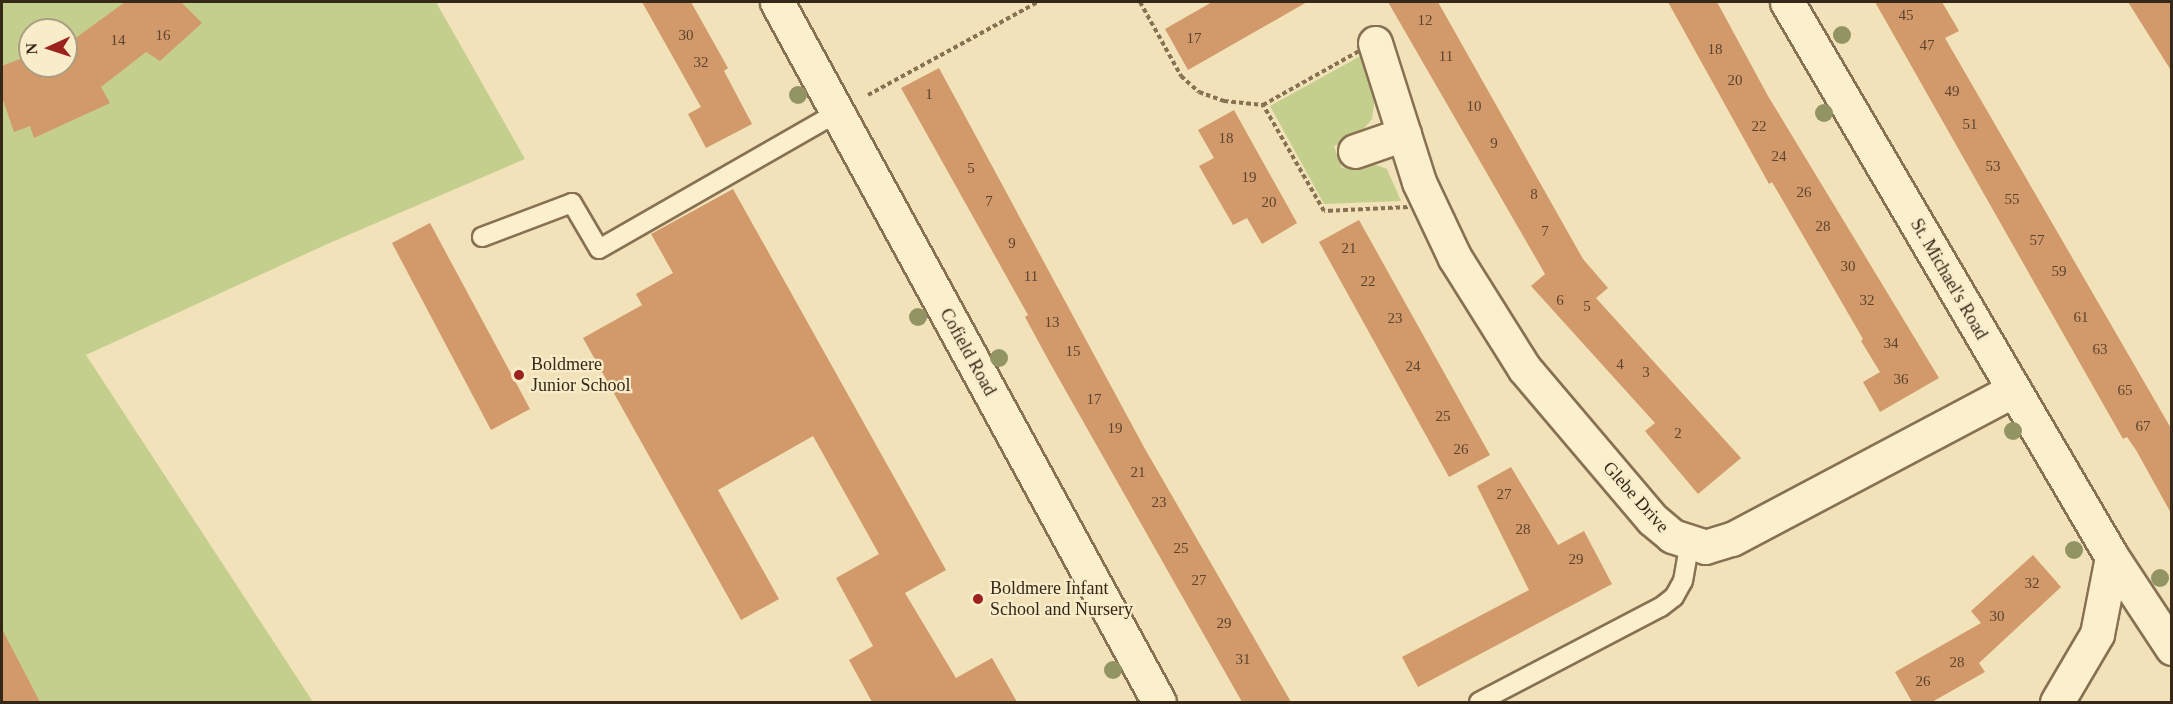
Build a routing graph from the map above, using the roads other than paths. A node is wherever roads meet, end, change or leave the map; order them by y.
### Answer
1 (777, 2) edge
2 (1787, 2) edge
3 (1375, 43) dead end
4 (838, 112) junction
5 (1404, 134) junction
6 (1355, 151) dead end
7 (482, 237) dead end
8 (2013, 390) junction
9 (1690, 542) junction
10 (2112, 557) junction
11 (2172, 648) edge
12 (1159, 702) edge
13 (1479, 702) edge
14 (2057, 702) edge

1 - 4 street, Cofield Road
2 - 8 street, St. Michael's Road
3 - 5 street, Glebe Drive
4 - 7 lane
4 - 12 street, Cofield Road
5 - 6 street
5 - 9 street, Glebe Drive
8 - 9 street, Glebe Drive
8 - 10 street, St. Michael's Road
9 - 13 lane
10 - 11 street, St. Michael's Road
10 - 14 street

